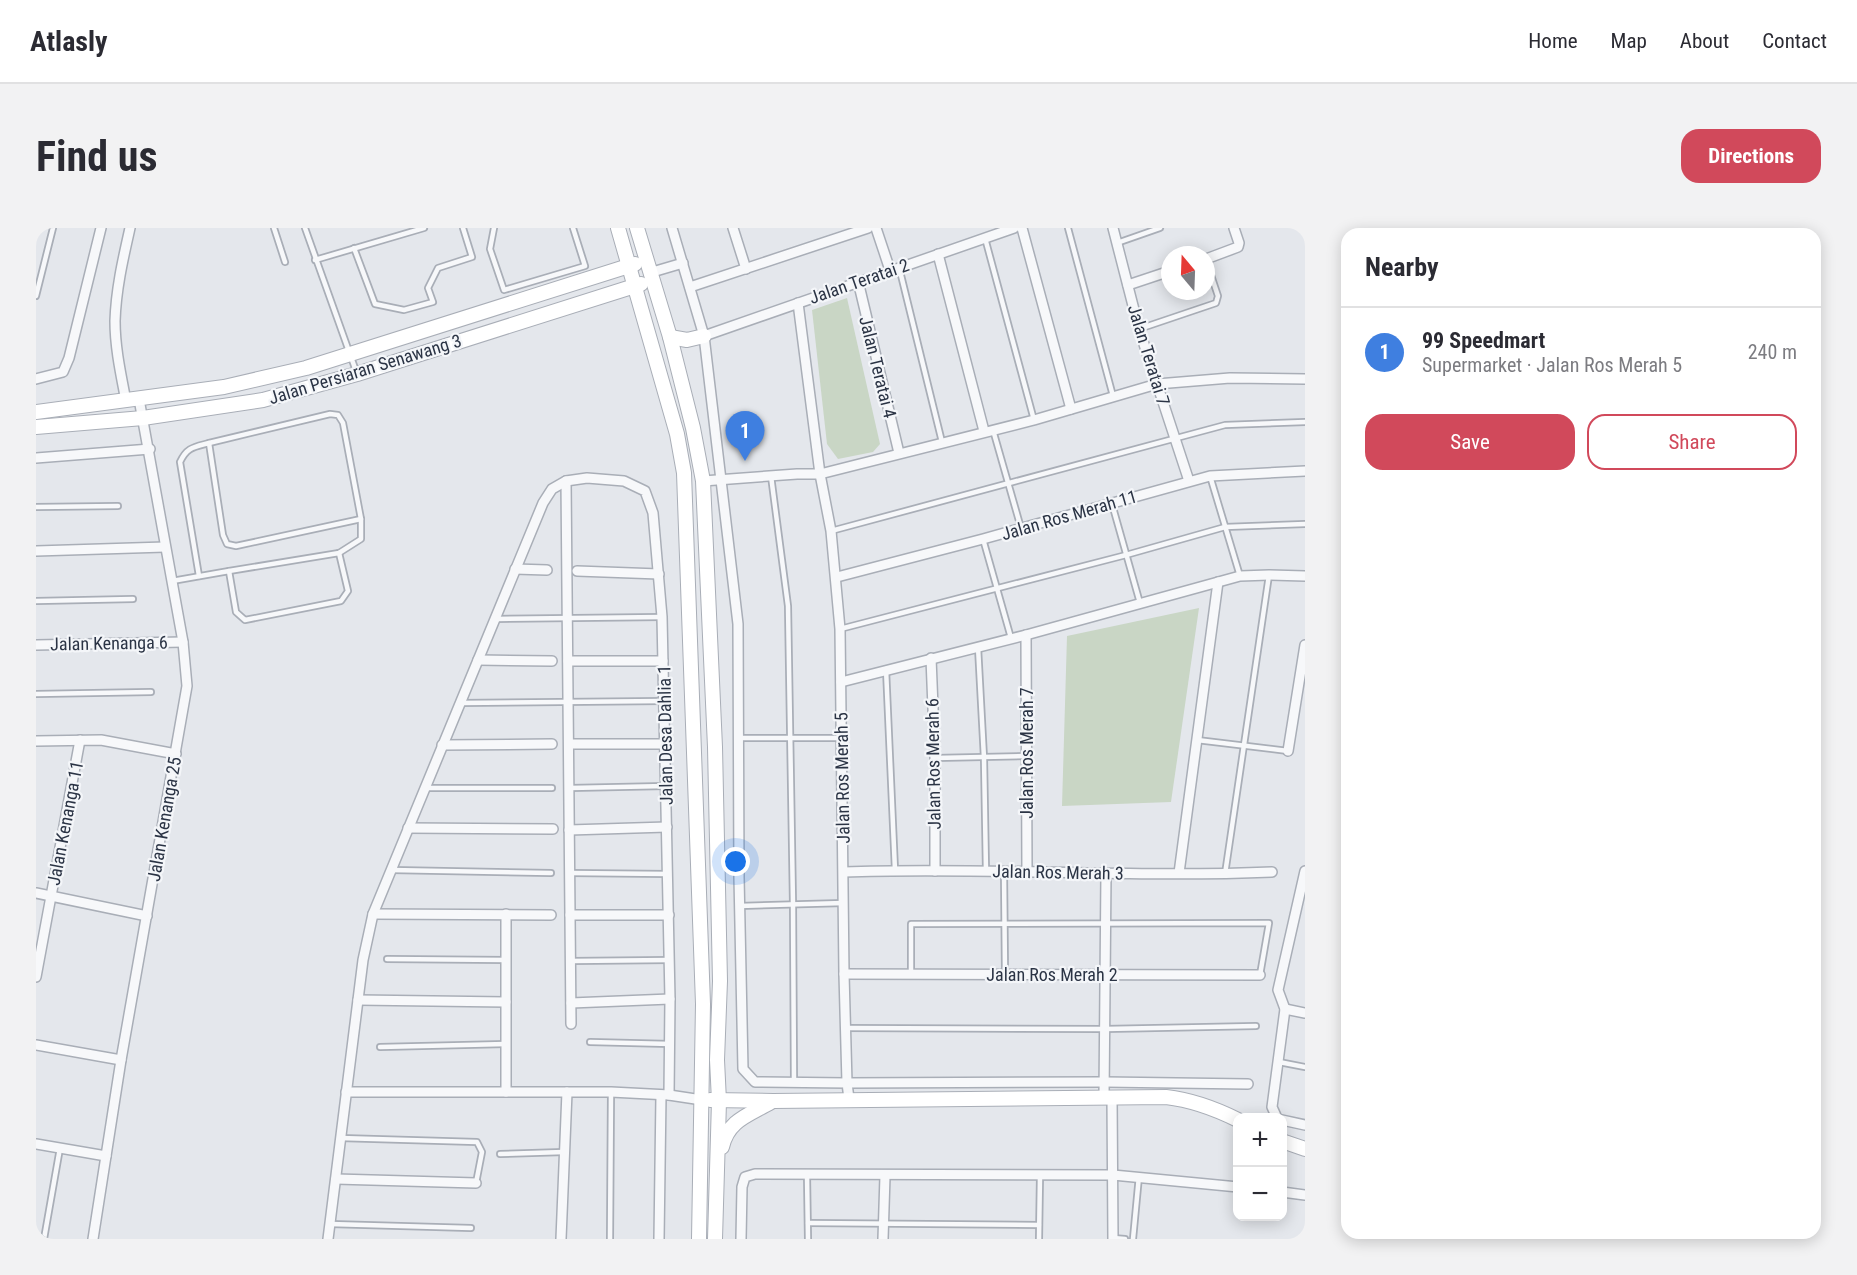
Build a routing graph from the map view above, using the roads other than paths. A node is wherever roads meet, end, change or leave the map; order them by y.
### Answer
1 (53, 228) edge
2 (101, 228) edge
3 (130, 228) edge
4 (274, 228) edge
5 (305, 228) edge
6 (424, 228) edge
7 (463, 228) edge
8 (494, 228) edge
9 (573, 228) edge
10 (618, 228) edge
11 (637, 228) edge
12 (672, 228) edge
13 (733, 228) edge
14 (868, 228) edge
15 (876, 228) edge
16 (1014, 228) edge
17 (1022, 228) edge
18 (1068, 228) edge
19 (1113, 228) edge
20 (1160, 228) edge
21 (1234, 228) edge
22 (985, 238) junction
23 (1117, 243) junction
24 (354, 248) junction
25 (938, 254) junction
26 (1215, 257) edge
27 (315, 260) junction
28 (285, 262) dead end
29 (683, 263) junction
30 (628, 267) junction
31 (746, 269) junction
32 (894, 269) junction
33 (649, 272) junction
34 (1161, 274) edge
35 (858, 281) junction
36 (1128, 285) junction
37 (633, 286) junction
38 (690, 287) junction
39 (1215, 287) edge
40 (36, 296) edge
41 (798, 303) junction
42 (1139, 329) junction
43 (704, 336) junction
44 (670, 337) junction
45 (350, 354) junction
46 (357, 374) junction
47 (36, 379) edge
48 (1305, 379) edge
49 (1157, 384) junction
50 (1113, 397) junction
51 (133, 400) junction
52 (1071, 409) junction
53 (36, 412) edge
54 (143, 418) junction
55 (1034, 420) junction
56 (1305, 422) edge
57 (36, 427) edge
58 (989, 431) junction
59 (1175, 439) junction
60 (942, 442) junction
61 (209, 443) junction
62 (149, 449) junction
63 (899, 453) junction
64 (36, 458) edge
65 (1305, 471) edge
66 (820, 474) junction
67 (771, 476) junction
68 (1210, 476) junction
69 (722, 478) junction
70 (566, 481) junction
71 (703, 481) junction
72 (1189, 481) junction
73 (1008, 484) junction
74 (1112, 504) junction
75 (118, 506) dead end
76 (36, 507) edge
77 (362, 519) junction
78 (1305, 524) edge
79 (1225, 527) junction
80 (1021, 528) junction
81 (831, 531) junction
82 (983, 539) junction
83 (165, 547) junction
84 (36, 551) edge
85 (339, 553) junction
86 (1126, 555) junction
87 (515, 569) junction
88 (547, 570) dead end
89 (229, 571) junction
90 (577, 571) dead end
91 (659, 574) junction
92 (1269, 575) junction
93 (200, 576) junction
94 (1240, 576) junction
95 (1305, 576) edge
96 (837, 578) junction
97 (172, 581) junction
98 (1218, 582) junction
99 (997, 588) junction
100 (133, 599) dead end
101 (36, 601) edge
102 (1140, 603) junction
103 (662, 617) junction
104 (567, 618) junction
105 (495, 619) junction
106 (840, 629) junction
107 (1026, 635) junction
108 (1011, 638) junction
109 (183, 642) junction
110 (36, 645) edge
111 (1305, 645) edge
112 (978, 647) junction
113 (931, 658) junction
114 (478, 660) junction
115 (552, 661) dead end
116 (568, 661) junction
117 (663, 661) junction
118 (886, 669) junction
119 (841, 682) junction
120 (151, 692) dead end
121 (36, 694) edge
122 (664, 701) junction
123 (460, 703) junction
124 (568, 703) junction
125 (738, 738) junction
126 (791, 738) junction
127 (840, 738) junction
128 (80, 740) junction
129 (1197, 740) junction
130 (36, 741) edge
131 (552, 744) dead end
132 (568, 744) junction
133 (665, 744) junction
134 (442, 745) junction
135 (1244, 747) junction
136 (1288, 751) joint
137 (176, 754) junction
138 (1026, 756) junction
139 (935, 758) junction
140 (984, 758) junction
141 (666, 786) junction
142 (425, 788) junction
143 (552, 788) dead end
144 (569, 788) junction
145 (667, 827) junction
146 (408, 828) junction
147 (553, 830) dead end
148 (569, 830) junction
149 (391, 870) junction
150 (895, 870) junction
151 (935, 871) junction
152 (986, 871) junction
153 (1004, 871) junction
154 (1027, 871) junction
155 (1305, 871) edge
156 (844, 872) junction
157 (1272, 872) dead end
158 (551, 873) dead end
159 (570, 873) junction
160 (1106, 873) junction
161 (1179, 873) junction
162 (668, 874) junction
163 (1226, 874) junction
164 (36, 893) edge
165 (51, 897) junction
166 (844, 903) junction
167 (793, 904) junction
168 (739, 906) junction
169 (373, 914) junction
170 (506, 915) junction
171 (551, 915) dead end
172 (570, 915) junction
173 (669, 915) junction
174 (147, 916) junction
175 (1105, 923) junction
176 (1004, 924) junction
177 (387, 959) dead end
178 (506, 960) junction
179 (670, 960) junction
180 (571, 961) junction
181 (844, 974) junction
182 (911, 974) junction
183 (1005, 974) junction
184 (1105, 974) junction
185 (1260, 975) joint
186 (36, 977) edge
187 (670, 999) junction
188 (358, 1000) junction
189 (506, 1002) junction
190 (571, 1003) junction
191 (1285, 1009) junction
192 (1305, 1013) edge
193 (571, 1024) dead end
194 (1256, 1026) dead end
195 (846, 1028) junction
196 (1105, 1029) junction
197 (590, 1042) dead end
198 (506, 1044) junction
199 (670, 1044) junction
200 (36, 1045) edge
201 (380, 1047) dead end
202 (121, 1060) junction
203 (717, 1060) junction
204 (1279, 1062) junction
205 (1305, 1067) edge
206 (794, 1082) junction
207 (1105, 1082) junction
208 (847, 1083) junction
209 (1248, 1084) dead end
210 (346, 1092) junction
211 (506, 1092) junction
212 (567, 1092) junction
213 (611, 1092) junction
214 (665, 1095) junction
215 (1108, 1097) junction
216 (849, 1099) junction
217 (702, 1100) junction
218 (719, 1101) junction
219 (773, 1101) junction
220 (1275, 1113) edge
221 (1233, 1118) edge
222 (1287, 1121) edge
223 (1305, 1125) edge
224 (340, 1138) junction
225 (1287, 1143) edge
226 (36, 1144) edge
227 (60, 1148) junction
228 (1305, 1149) edge
229 (564, 1152) junction
230 (500, 1154) dead end
231 (106, 1156) junction
232 (807, 1175) junction
233 (1113, 1175) junction
234 (716, 1176) junction
235 (885, 1176) junction
236 (1040, 1176) junction
237 (1138, 1176) junction
238 (336, 1179) junction
239 (476, 1183) joint
240 (1233, 1186) edge
241 (1287, 1193) edge
242 (1305, 1195) edge
243 (808, 1223) junction
244 (329, 1224) junction
245 (883, 1224) junction
246 (1039, 1225) junction
247 (471, 1228) dead end
248 (44, 1239) edge
249 (93, 1239) edge
250 (328, 1239) edge
251 (561, 1239) edge
252 (610, 1239) edge
253 (659, 1239) edge
254 (699, 1239) edge
255 (715, 1239) edge
256 (741, 1239) edge
257 (808, 1239) edge
258 (883, 1239) edge
259 (1039, 1239) edge
260 (1113, 1239) edge
261 (1125, 1239) edge
262 (1133, 1239) edge

1 - 40 lane
2 - 47 street
3 - 51 street, Jalan Kenanga 25
4 - 28 lane
5 - 27 lane
6 - 24 lane
7 - 24 lane
8 - 9 lane
10 - 30 street
11 - 33 street
12 - 29 street
13 - 31 street
14 - 31 street
15 - 32 street
16 - 22 street, Jalan Teratai 2
17 - 52 street
18 - 50 lane
19 - 23 street, Jalan Teratai 7
20 - 23 lane
21 - 26 street
22 - 25 street, Jalan Teratai 2
22 - 55 lane
23 - 36 street, Jalan Teratai 7
24 - 27 lane
25 - 32 street, Jalan Teratai 2
25 - 58 street
27 - 45 lane
29 - 33 street
29 - 38 street
30 - 33 street, Jalan Persiaran Senawang 3
30 - 37 street
30 - 45 street, Jalan Persiaran Senawang 3
31 - 38 street
32 - 35 street, Jalan Teratai 2
32 - 60 lane
33 - 37 street, Jalan Persiaran Senawang 3
33 - 44 street
34 - 36 street
35 - 41 street, Jalan Teratai 2
35 - 63 street, Jalan Teratai 4
36 - 42 street, Jalan Teratai 7
37 - 46 street, Jalan Persiaran Senawang 3
37 - 217 street
38 - 43 street
39 - 42 lane
41 - 43 street, Jalan Teratai 2
41 - 66 street, Jalan Ros Merah 5
42 - 49 street, Jalan Teratai 7
43 - 44 street
43 - 69 street
44 - 71 street
45 - 46 lane
45 - 51 street, Jalan Persiaran Senawang 3
46 - 54 street, Jalan Persiaran Senawang 3
48 - 49 street
49 - 50 street
49 - 59 street, Jalan Teratai 7
50 - 52 street
51 - 53 street, Jalan Persiaran Senawang 3
51 - 54 street, Jalan Kenanga 25
52 - 55 street
54 - 57 street, Jalan Persiaran Senawang 3
54 - 62 street, Jalan Kenanga 25
55 - 58 street
56 - 59 lane
58 - 60 street
58 - 73 lane
59 - 72 street, Jalan Teratai 7
59 - 73 lane
60 - 63 street
61 - 77 lane
61 - 77 lane
61 - 93 lane
62 - 64 street
62 - 83 street, Jalan Kenanga 25
63 - 66 street
65 - 68 street, Jalan Ros Merah 11
66 - 67 street
66 - 81 street, Jalan Ros Merah 5
67 - 69 street
67 - 126 lane
68 - 72 street, Jalan Ros Merah 11
68 - 79 lane
69 - 71 street
69 - 125 street
70 - 87 street
70 - 91 street, Jalan Desa Dahlia 1
70 - 104 street
71 - 203 street
72 - 74 street, Jalan Ros Merah 11
73 - 80 lane
73 - 81 lane
74 - 80 street, Jalan Ros Merah 11
74 - 86 lane
75 - 76 lane
77 - 85 lane
78 - 79 lane
79 - 86 lane
79 - 94 lane
80 - 82 street, Jalan Ros Merah 11
81 - 96 street, Jalan Ros Merah 5
82 - 96 street, Jalan Ros Merah 11
82 - 99 lane
83 - 84 street
83 - 97 street, Jalan Kenanga 25
85 - 89 lane
85 - 89 lane
86 - 99 lane
86 - 102 lane
87 - 88 street
87 - 105 street
89 - 93 lane
90 - 91 street
91 - 103 street, Jalan Desa Dahlia 1
92 - 94 street
92 - 95 street
92 - 135 lane
93 - 97 lane
94 - 98 street
96 - 106 street, Jalan Ros Merah 5
97 - 109 street, Jalan Kenanga 25
98 - 102 street
98 - 129 street
99 - 106 lane
99 - 108 lane
100 - 101 lane
102 - 107 street
103 - 104 lane
103 - 117 street, Jalan Desa Dahlia 1
104 - 105 lane
104 - 116 street
105 - 114 street
106 - 119 street, Jalan Ros Merah 5
107 - 108 street
107 - 138 street, Jalan Ros Merah 7
108 - 112 street
109 - 110 street, Jalan Kenanga 6
109 - 137 street, Jalan Kenanga 25
111 - 136 street
112 - 113 street
112 - 140 lane
113 - 118 street
113 - 139 street, Jalan Ros Merah 6
114 - 115 street
114 - 123 street
116 - 117 street
116 - 124 street
117 - 122 street, Jalan Desa Dahlia 1
118 - 119 street
118 - 150 lane
119 - 127 street, Jalan Ros Merah 5
120 - 121 lane
122 - 124 lane
122 - 133 street, Jalan Desa Dahlia 1
123 - 124 lane
123 - 134 street
124 - 132 street
125 - 126 lane
125 - 168 street
126 - 127 lane
126 - 167 lane
127 - 156 street, Jalan Ros Merah 5
128 - 130 street
128 - 137 street
128 - 165 street, Jalan Kenanga 11
129 - 135 lane
129 - 161 street
131 - 134 street
132 - 133 street
132 - 144 street
133 - 141 street, Jalan Desa Dahlia 1
134 - 142 street
135 - 136 lane
135 - 163 lane
137 - 174 street, Jalan Kenanga 25
138 - 140 lane
138 - 154 street, Jalan Ros Merah 7
139 - 140 lane
139 - 151 street, Jalan Ros Merah 6
140 - 152 lane
141 - 144 lane
141 - 145 street, Jalan Desa Dahlia 1
142 - 143 lane
142 - 146 street
144 - 148 street
145 - 148 street
145 - 162 street, Jalan Desa Dahlia 1
146 - 147 street
146 - 149 street
148 - 159 street
149 - 158 lane
149 - 169 street
150 - 151 street, Jalan Ros Merah 3
150 - 156 street, Jalan Ros Merah 3
151 - 152 street, Jalan Ros Merah 3
152 - 153 street, Jalan Ros Merah 3
153 - 154 street, Jalan Ros Merah 3
153 - 176 lane
154 - 160 street, Jalan Ros Merah 3
155 - 191 street
156 - 166 street, Jalan Ros Merah 5
157 - 163 street, Jalan Ros Merah 3
159 - 162 lane
159 - 172 street
160 - 161 street, Jalan Ros Merah 3
160 - 175 street
161 - 163 street, Jalan Ros Merah 3
162 - 173 street, Jalan Desa Dahlia 1
164 - 165 street
165 - 174 street
165 - 186 street, Jalan Kenanga 11
166 - 167 lane
166 - 181 street, Jalan Ros Merah 5
167 - 168 lane
167 - 206 lane
168 - 206 street
169 - 170 street
169 - 188 street
170 - 171 street
170 - 178 street
172 - 173 street
172 - 180 street
173 - 179 street, Jalan Desa Dahlia 1
174 - 202 street, Jalan Kenanga 25
175 - 176 lane
175 - 184 street
175 - 185 lane
176 - 182 lane
176 - 183 lane
177 - 178 lane
178 - 189 street
179 - 180 lane
179 - 187 street, Jalan Desa Dahlia 1
180 - 190 street
181 - 182 street, Jalan Ros Merah 2
181 - 195 street, Jalan Ros Merah 5
182 - 183 street, Jalan Ros Merah 2
183 - 184 street, Jalan Ros Merah 2
184 - 185 street, Jalan Ros Merah 2
184 - 196 street
187 - 190 street
187 - 199 street, Jalan Desa Dahlia 1
188 - 189 street
188 - 210 street
189 - 198 street
190 - 193 street
191 - 192 street
191 - 204 street
194 - 196 lane
195 - 196 lane
195 - 208 street, Jalan Ros Merah 5
196 - 207 street
197 - 199 lane
198 - 201 lane
198 - 211 street
199 - 214 street, Jalan Desa Dahlia 1
200 - 202 street
202 - 231 street, Jalan Kenanga 25
203 - 218 street
203 - 219 street
204 - 205 lane
204 - 220 street
206 - 208 street
207 - 208 street
207 - 209 street
207 - 215 street
208 - 216 street, Jalan Ros Merah 5
210 - 211 street
210 - 224 street
211 - 212 street
212 - 213 street
212 - 229 street
213 - 214 street
213 - 252 lane
214 - 217 street
214 - 253 street, Jalan Desa Dahlia 1
215 - 216 street
215 - 221 street
215 - 233 street
216 - 219 street
217 - 218 street
217 - 254 street
218 - 219 street
218 - 234 street
219 - 234 street
222 - 223 street
224 - 238 street
224 - 239 lane
225 - 228 street
226 - 227 street
227 - 231 street
227 - 248 lane
229 - 230 lane
229 - 251 street
231 - 249 street, Jalan Kenanga 25
232 - 235 street
232 - 243 lane
232 - 256 street
233 - 236 street
233 - 237 street
233 - 260 street
234 - 255 street
235 - 236 street
235 - 245 street
236 - 246 lane
237 - 240 street
237 - 262 lane
238 - 239 street
238 - 244 street
241 - 242 street
243 - 245 lane
243 - 257 lane
244 - 247 lane
244 - 250 street
245 - 246 lane
245 - 258 street
246 - 259 lane
260 - 261 lane

